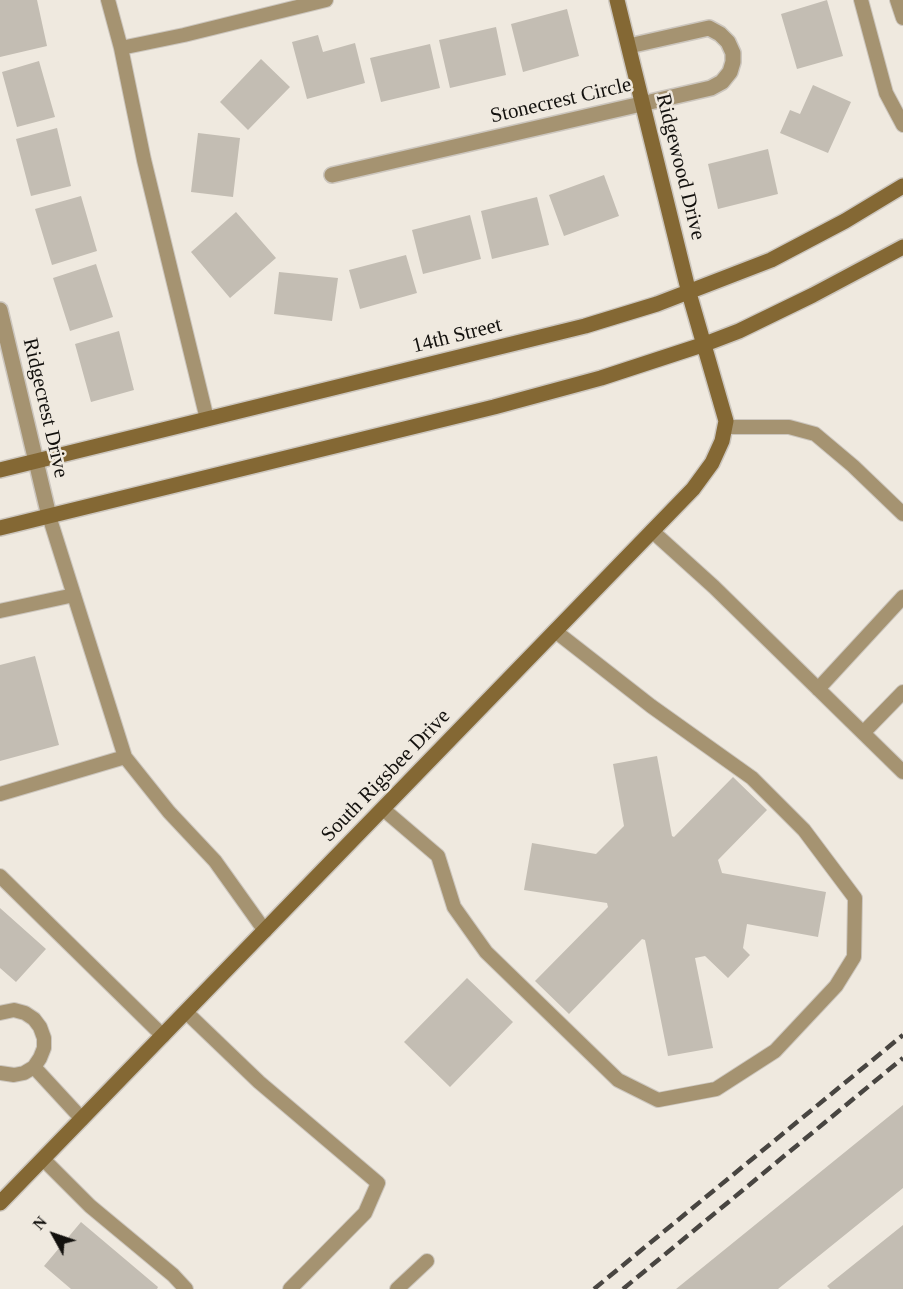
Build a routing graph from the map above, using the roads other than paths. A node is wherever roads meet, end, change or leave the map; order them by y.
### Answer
1 (108, 0) edge
2 (326, 0) edge
3 (617, 0) edge
4 (861, 0) edge
5 (897, 0) edge
6 (903, 18) edge
7 (629, 46) junction
8 (121, 48) junction
9 (643, 104) junction
10 (903, 125) edge
11 (332, 175) dead end
12 (903, 186) edge
13 (903, 247) edge
14 (689, 293) junction
15 (0, 310) edge
16 (705, 344) junction
17 (207, 419) junction
18 (724, 427) junction
19 (35, 461) junction
20 (0, 470) edge
21 (903, 514) edge
22 (49, 516) junction
23 (0, 528) edge
24 (652, 531) junction
25 (74, 595) junction
26 (903, 597) edge
27 (0, 611) edge
28 (555, 631) junction
29 (818, 689) junction
30 (903, 692) edge
31 (863, 733) junction
32 (125, 757) junction
33 (903, 772) edge
34 (0, 794) edge
35 (383, 809) junction
36 (0, 876) edge
37 (265, 931) junction
38 (186, 1012) junction
39 (0, 1013) edge
40 (162, 1036) junction
41 (34, 1067) junction
42 (0, 1073) edge
43 (82, 1119) junction
44 (43, 1159) junction
45 (0, 1203) edge
46 (427, 1261) dead end
47 (186, 1289) edge
48 (290, 1289) edge
49 (397, 1289) edge

1 - 8 lane
2 - 8 lane
3 - 7 main road, Ridgewood Drive
4 - 10 lane
5 - 6 lane
7 - 9 main road, Ridgewood Drive
7 - 9 street, Stonecrest Circle
8 - 17 lane
9 - 11 street, Stonecrest Circle
9 - 14 main road, Ridgewood Drive
12 - 14 main road, 14th Street
13 - 16 main road
14 - 16 main road, Ridgewood Drive
14 - 17 main road, 14th Street
15 - 19 street, Ridgecrest Drive
16 - 18 main road, South Rigsbee Drive
16 - 22 main road
17 - 19 main road, 14th Street
18 - 21 lane
18 - 24 main road, South Rigsbee Drive
19 - 20 main road, 14th Street
19 - 22 street, Ridgecrest Drive
22 - 23 main road
22 - 25 lane
24 - 28 main road, South Rigsbee Drive
24 - 29 lane
25 - 27 lane
25 - 32 lane
26 - 29 lane
28 - 35 main road, South Rigsbee Drive
28 - 35 lane
29 - 31 lane
30 - 31 lane
31 - 33 lane
32 - 34 lane
32 - 37 lane
35 - 37 main road, South Rigsbee Drive
36 - 40 lane
37 - 38 main road, South Rigsbee Drive
38 - 40 main road, South Rigsbee Drive
38 - 48 lane
39 - 41 lane
40 - 43 main road, South Rigsbee Drive
41 - 42 lane
41 - 43 lane
43 - 44 main road, South Rigsbee Drive
44 - 45 main road, South Rigsbee Drive
44 - 47 lane
46 - 49 lane

